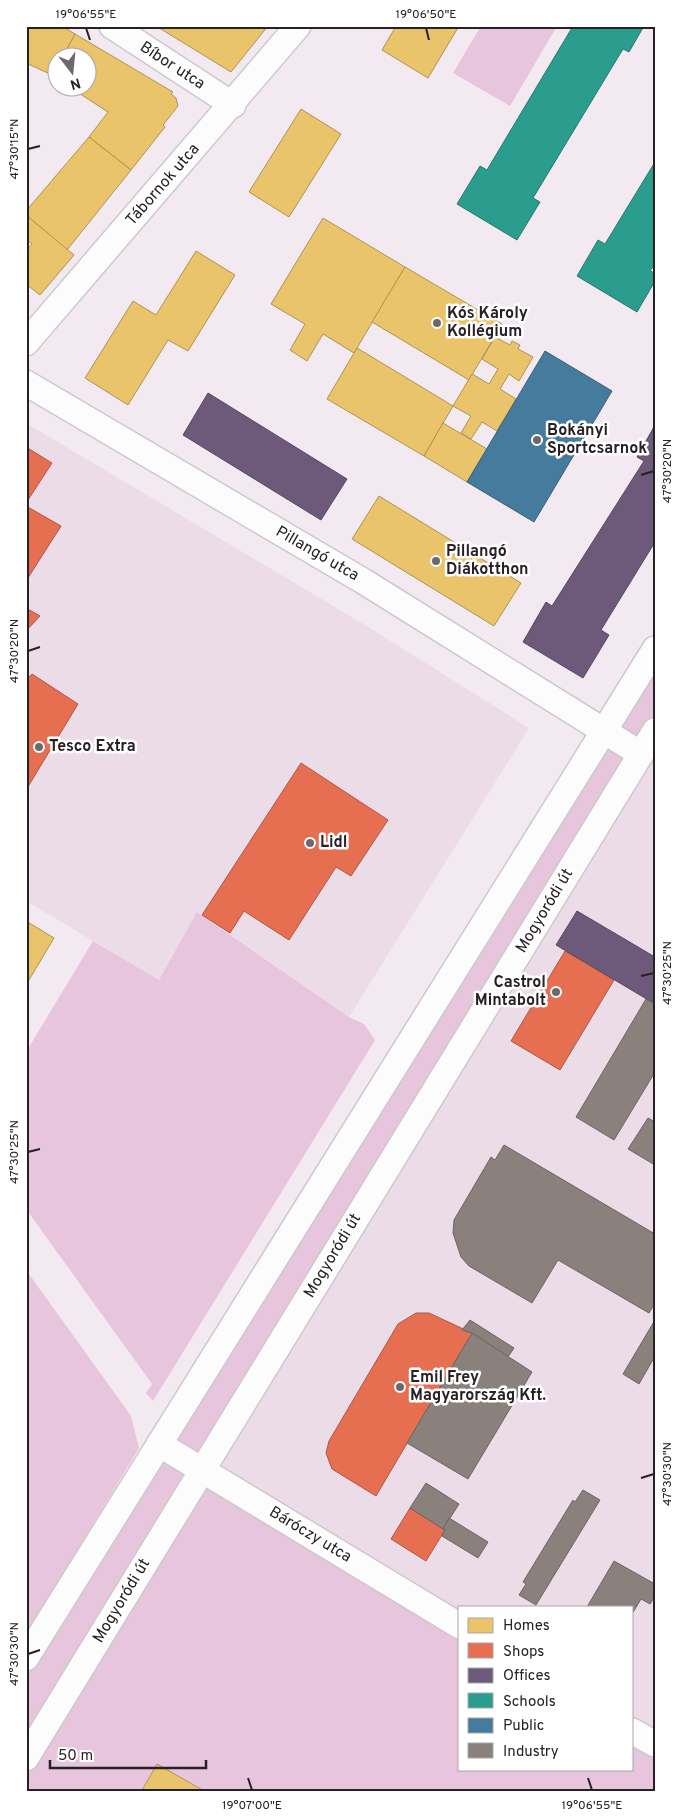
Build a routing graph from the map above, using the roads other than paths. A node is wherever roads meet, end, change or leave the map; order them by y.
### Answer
1 (112, 26) edge
2 (298, 26) edge
3 (233, 105) junction
4 (26, 343) edge
5 (26, 383) edge
6 (655, 649) edge
7 (605, 730) junction
8 (655, 731) edge
9 (641, 754) junction
10 (160, 1444) junction
11 (202, 1470) junction
12 (458, 1625) edge
13 (26, 1658) edge
14 (634, 1732) edge
15 (655, 1744) edge
16 (26, 1758) edge

1 - 3 street, Bíbor utca
2 - 3 street, Tábornok utca
3 - 4 street, Tábornok utca
5 - 7 street, Pillangó utca
6 - 7 street
7 - 9 street
7 - 10 street
8 - 9 street, Mogyoródi út
9 - 11 street, Mogyoródi út
10 - 11 street, Báróczy utca
10 - 13 street
11 - 12 street, Báróczy utca
11 - 16 street, Mogyoródi út
14 - 15 street

